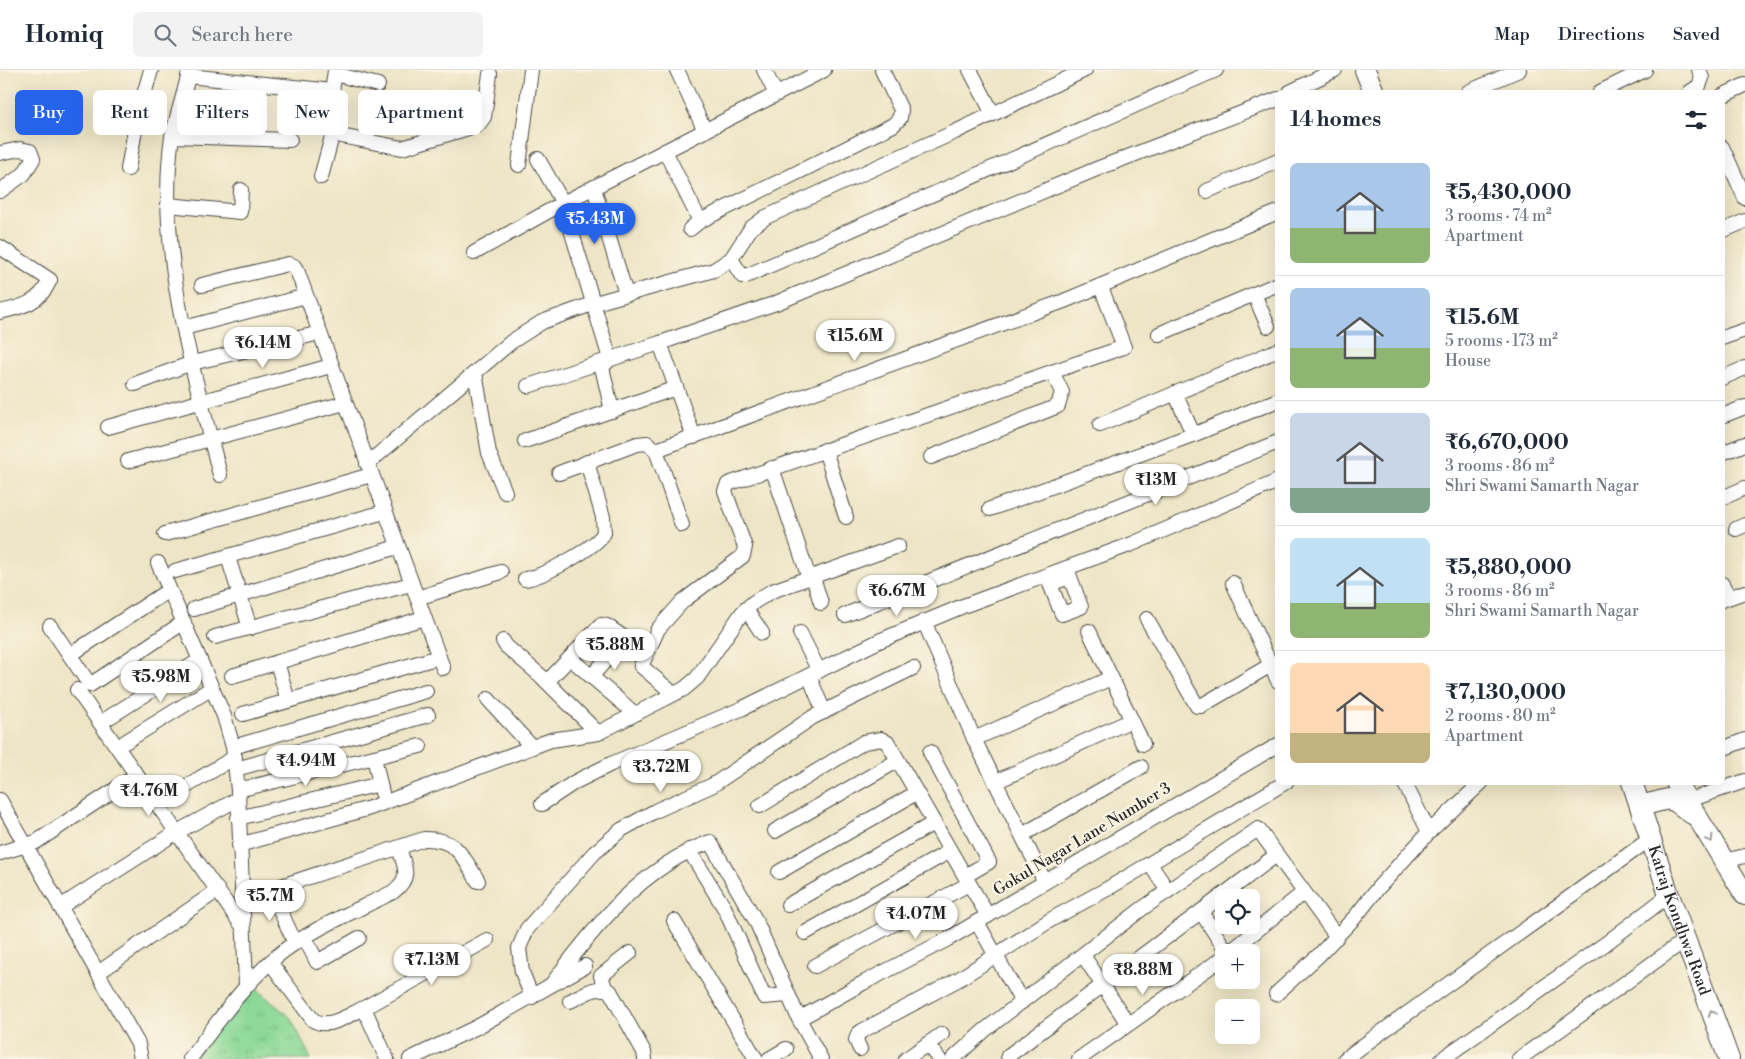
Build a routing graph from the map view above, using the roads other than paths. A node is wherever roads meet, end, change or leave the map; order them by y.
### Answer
1 (151, 70) edge
2 (532, 70) edge
3 (677, 70) edge
4 (764, 70) edge
5 (882, 70) edge
6 (970, 70) edge
7 (1085, 70) edge
8 (1216, 70) edge
9 (1335, 70) edge
10 (1355, 70) edge
11 (1365, 70) edge
12 (1519, 70) edge
13 (1646, 70) edge
14 (1699, 70) edge
15 (821, 71) edge
16 (335, 72) edge
17 (189, 73) edge
18 (490, 74) dead end
19 (1060, 75) edge
20 (378, 85) dead end
21 (1745, 86) edge
22 (325, 90) edge
23 (333, 90) edge
24 (1294, 90) edge
25 (1363, 90) edge
26 (1373, 90) edge
27 (1473, 90) edge
28 (1604, 90) edge
29 (1693, 90) edge
30 (776, 94) junction
31 (1725, 95) edge
32 (1275, 100) edge
33 (993, 114) junction
34 (705, 130) junction
35 (332, 135) edge
36 (340, 135) edge
37 (172, 136) junction
38 (290, 140) dead end
39 (665, 151) junction
40 (1725, 152) edge
41 (0, 153) edge
42 (538, 159) dead end
43 (1275, 162) edge
44 (519, 165) dead end
45 (128, 169) dead end
46 (321, 178) dead end
47 (1742, 183) edge
48 (594, 188) junction
49 (241, 190) dead end
50 (1207, 191) dead end
51 (0, 192) edge
52 (1745, 198) edge
53 (563, 203) junction
54 (168, 205) junction
55 (1275, 213) edge
56 (1745, 220) edge
57 (1725, 230) edge
58 (0, 246) edge
59 (474, 253) dead end
60 (731, 259) junction
61 (202, 285) dead end
62 (1275, 285) edge
63 (1101, 287) junction
64 (626, 294) junction
65 (1254, 294) junction
66 (306, 296) junction
67 (595, 304) junction
68 (0, 312) edge
69 (1268, 326) dead end
70 (184, 328) junction
71 (1745, 330) edge
72 (320, 333) junction
73 (1159, 334) dead end
74 (1725, 337) edge
75 (660, 343) junction
76 (1275, 351) edge
77 (610, 359) junction
78 (192, 363) junction
79 (331, 366) junction
80 (1745, 368) edge
81 (1052, 372) junction
82 (475, 373) junction
83 (1725, 377) edge
84 (135, 384) dead end
85 (528, 386) dead end
86 (676, 388) junction
87 (1175, 393) junction
88 (202, 401) junction
89 (1275, 401) edge
90 (344, 403) junction
91 (1745, 407) edge
92 (612, 411) junction
93 (1725, 415) edge
94 (1100, 425) dead end
95 (108, 428) dead end
96 (1193, 434) junction
97 (694, 437) junction
98 (211, 440) junction
99 (525, 442) dead end
100 (1275, 443) edge
101 (1745, 444) edge
102 (656, 450) junction
103 (825, 450) junction
104 (1725, 452) edge
105 (932, 457) dead end
106 (128, 461) dead end
107 (587, 462) junction
108 (772, 468) junction
109 (369, 470) junction
110 (559, 473) dead end
111 (220, 475) dead end
112 (1275, 482) edge
113 (1745, 488) edge
114 (505, 492) dead end
115 (1725, 497) edge
116 (990, 509) dead end
117 (384, 512) junction
118 (846, 517) dead end
119 (682, 525) dead end
120 (165, 534) dead end
121 (898, 546) dead end
122 (397, 547) junction
123 (228, 557) junction
124 (158, 563) dead end
125 (175, 571) dead end
126 (501, 572) dead end
127 (811, 578) junction
128 (525, 579) dead end
129 (1233, 583) dead end
130 (411, 584) junction
131 (169, 590) junction
132 (1745, 592) edge
133 (239, 594) junction
134 (417, 598) junction
135 (1726, 599) edge
136 (821, 604) dead end
137 (194, 609) dead end
138 (746, 609) junction
139 (845, 614) dead end
140 (424, 618) junction
141 (1147, 620) dead end
142 (184, 622) junction
143 (924, 622) junction
144 (50, 626) dead end
145 (250, 628) junction
146 (1089, 631) dead end
147 (800, 633) dead end
148 (762, 634) dead end
149 (215, 637) dead end
150 (503, 641) dead end
151 (617, 647) dead end
152 (650, 647) junction
153 (70, 655) junction
154 (570, 658) junction
155 (200, 660) junction
156 (277, 662) junction
157 (1269, 666) junction
158 (913, 668) dead end
159 (814, 674) junction
160 (232, 676) dead end
161 (592, 676) junction
162 (1275, 676) edge
163 (1111, 678) junction
164 (547, 682) junction
165 (212, 688) junction
166 (77, 690) dead end
167 (426, 691) dead end
168 (674, 694) junction
169 (488, 698) dead end
170 (288, 701) junction
171 (824, 712) junction
172 (634, 713) junction
173 (243, 714) dead end
174 (428, 715) dead end
175 (1132, 720) junction
176 (100, 723) junction
177 (598, 733) junction
178 (974, 739) junction
179 (1745, 740) edge
180 (125, 742) dead end
181 (1143, 744) dead end
182 (420, 746) dead end
183 (531, 746) junction
184 (1275, 747) edge
185 (1725, 748) edge
186 (930, 752) dead end
187 (235, 758) junction
188 (374, 758) junction
189 (897, 761) junction
190 (1141, 767) dead end
191 (137, 775) junction
192 (1745, 781) edge
193 (995, 782) junction
194 (380, 784) junction
195 (1281, 785) edge
196 (1405, 785) edge
197 (1479, 785) edge
198 (1633, 785) edge
199 (1678, 785) edge
200 (916, 793) junction
201 (238, 794) junction
202 (385, 803) junction
203 (157, 804) junction
204 (542, 804) dead end
205 (760, 806) dead end
206 (1640, 806) junction
207 (1691, 808) junction
208 (2, 809) edge
209 (238, 818) junction
210 (934, 823) junction
211 (775, 831) dead end
212 (177, 832) junction
213 (1428, 832) junction
214 (1022, 835) junction
215 (1651, 838) junction
216 (25, 844) junction
217 (239, 845) junction
218 (399, 848) junction
219 (689, 850) junction
220 (950, 851) junction
221 (0, 853) edge
222 (1275, 856) junction
223 (1745, 856) edge
224 (1724, 861) junction
225 (1150, 864) junction
226 (779, 872) dead end
227 (967, 880) junction
228 (478, 882) dead end
229 (1045, 882) junction
230 (218, 890) junction
231 (271, 890) junction
232 (1168, 890) junction
233 (1304, 893) junction
234 (1669, 895) junction
235 (1745, 895) edge
236 (242, 899) junction
237 (788, 905) dead end
238 (60, 907) junction
239 (1200, 912) junction
240 (982, 919) junction
241 (674, 921) dead end
242 (244, 927) junction
243 (806, 933) dead end
244 (1337, 936) junction
245 (358, 938) dead end
246 (487, 940) dead end
247 (1685, 940) junction
248 (300, 941) junction
249 (1223, 944) edge
250 (1239, 944) edge
251 (630, 953) dead end
252 (1084, 955) junction
253 (995, 956) junction
254 (270, 962) junction
255 (1215, 963) edge
256 (585, 966) dead end
257 (815, 966) dead end
258 (98, 973) junction
259 (552, 984) junction
260 (246, 985) junction
261 (1104, 986) junction
262 (605, 988) junction
263 (1276, 994) dead end
264 (788, 995) junction
265 (532, 997) junction
266 (570, 1001) dead end
267 (1022, 1002) junction
268 (364, 1008) junction
269 (799, 1019) junction
270 (1128, 1024) junction
271 (942, 1034) dead end
272 (927, 1044) junction
273 (786, 1049) dead end
274 (860, 1049) dead end
275 (1008, 1056) dead end
276 (1085, 1057) edge
277 (141, 1059) edge
278 (190, 1059) edge
279 (387, 1059) edge
280 (410, 1059) edge
281 (645, 1059) edge
282 (756, 1059) edge
283 (769, 1059) edge
284 (821, 1059) edge
285 (906, 1059) edge
286 (939, 1059) edge
287 (953, 1059) edge
288 (1345, 1059) edge
289 (1442, 1059) edge
290 (1519, 1059) edge
291 (1729, 1059) edge

1 - 45 street
2 - 44 street
3 - 34 street
4 - 30 street
5 - 39 street
6 - 33 street
7 - 19 street
8 - 60 street
9 - 24 street
10 - 25 highway
11 - 26 highway
12 - 27 street
13 - 28 street
14 - 29 street
15 - 30 street
16 - 20 street
16 - 23 street
17 - 22 street
17 - 37 street
18 - 36 street
19 - 33 street
21 - 31 street
30 - 34 street
32 - 75 street
33 - 60 street
34 - 39 street
35 - 46 street
37 - 38 street
37 - 54 street
39 - 48 street
40 - 47 street
41 - 51 street
42 - 53 street
43 - 50 street
47 - 52 street
48 - 53 street
48 - 64 street
49 - 54 street
53 - 59 street
53 - 67 street
54 - 70 street
55 - 63 street
56 - 57 street
58 - 68 street
60 - 64 street
61 - 66 street
62 - 65 street
63 - 81 street
63 - 97 street
64 - 67 street
65 - 69 street
65 - 73 street
66 - 70 street
66 - 72 street
67 - 77 street
67 - 82 street
70 - 78 street
71 - 74 street
72 - 78 street
72 - 79 street
75 - 77 street
75 - 86 street
76 - 87 street
77 - 85 street
77 - 92 street
78 - 84 street
78 - 88 street
79 - 88 street
79 - 90 street
80 - 83 street
81 - 103 street
81 - 105 street
82 - 109 street
82 - 114 street
86 - 92 street
86 - 97 street
87 - 94 street
87 - 96 street
88 - 95 street
88 - 98 street
89 - 96 street
90 - 98 street
90 - 109 street
91 - 93 street
92 - 99 street
96 - 116 street
97 - 102 street
98 - 106 street
98 - 111 street
100 - 139 street
101 - 104 street
102 - 107 street
102 - 119 street
103 - 108 street
103 - 118 street
107 - 110 street
107 - 128 street
108 - 127 street
108 - 152 street
109 - 117 street
109 - 120 street
112 - 143 street
113 - 115 street
117 - 122 street
117 - 123 street
121 - 127 street
122 - 130 street
122 - 133 street
123 - 125 street
123 - 133 street
124 - 131 street
126 - 134 street
127 - 136 street
127 - 138 street
129 - 157 street
130 - 134 street
130 - 145 street
131 - 142 street
131 - 153 street
132 - 135 street
133 - 137 street
133 - 145 street
134 - 140 street
138 - 148 street
138 - 168 street
140 - 156 street
140 - 170 street
141 - 157 street
142 - 153 street
142 - 155 street
143 - 159 street
143 - 178 street
144 - 153 street
145 - 149 street
146 - 163 street
147 - 159 street
150 - 164 street
151 - 161 street
152 - 154 street
152 - 168 street
154 - 161 street
154 - 164 street
155 - 165 street
155 - 176 street
156 - 160 street
156 - 170 street
157 - 162 street
158 - 171 street
159 - 171 street
159 - 204 street
161 - 172 street
163 - 175 street
163 - 178 street
164 - 177 street
165 - 180 street
165 - 187 street
166 - 176 street
167 - 187 street
168 - 172 street
169 - 183 street
170 - 173 street
171 - 265 street
172 - 177 street
174 - 187 street
175 - 181 street
175 - 193 street
176 - 191 street
177 - 183 street
178 - 193 street
179 - 185 street
182 - 188 street
183 - 202 street
184 - 229 street, Gokul Nagar Lane Number 3
186 - 227 street
187 - 201 street
187 - 203 street
188 - 194 street
188 - 201 street
189 - 200 street
189 - 205 street
189 - 211 street
190 - 214 street
191 - 203 street
191 - 216 street
192 - 207 street
193 - 214 street
194 - 202 street
194 - 209 street
195 - 225 street
196 - 213 street
197 - 213 street
198 - 206 highway, Katraj Kondhwa Road
199 - 207 highway
200 - 210 street
200 - 226 street
201 - 209 street
201 - 212 street
202 - 217 street
203 - 212 street
206 - 207 highway
206 - 215 highway, Katraj Kondhwa Road
207 -> 224 highway
208 - 216 street
209 - 217 street
210 - 220 street
210 - 237 street
212 - 230 street
212 - 238 street
213 - 244 street
214 - 229 street
215 - 234 highway, Katraj Kondhwa Road
215 - 288 street
216 - 221 street
216 - 238 street
217 - 236 street
218 - 228 street
218 - 231 street
218 - 248 street
219 - 259 street
219 - 264 street
219 - 264 street
220 - 227 street
220 - 243 street
222 - 232 street
222 - 233 street
222 - 239 street
223 - 224 street
224 - 235 highway
225 - 232 street
225 - 253 street
227 - 240 street
227 - 257 street
229 - 240 street, Gokul Nagar Lane Number 3
230 - 242 street
230 - 258 street
231 - 236 street
231 - 248 street
232 - 252 street
233 - 244 street
233 - 250 street
234 - 247 highway, Katraj Kondhwa Road
234 - 289 street
236 - 242 street
238 - 258 street
239 - 249 street
239 - 261 street
240 - 253 street
240 - 269 street, Gokul Nagar Lane Number 3
241 - 282 street
242 - 260 street
244 - 263 street
245 - 248 street
246 - 268 street
247 - 290 street
291 -> 247 highway, Katraj Kondhwa Road
248 - 254 street
251 - 262 street
252 - 261 street
252 - 267 street
253 - 267 street
253 - 274 street
254 - 260 street
254 - 268 street
255 - 270 street
256 - 259 street
258 - 277 street
259 - 265 street
260 - 278 street
261 - 270 street
261 - 275 street
262 - 266 street
262 - 281 street
264 - 269 street
265 - 280 street
267 - 287 street
268 - 279 street
269 - 284 street
270 - 276 street
271 - 272 street
272 - 285 street
272 - 286 street
273 - 283 street

